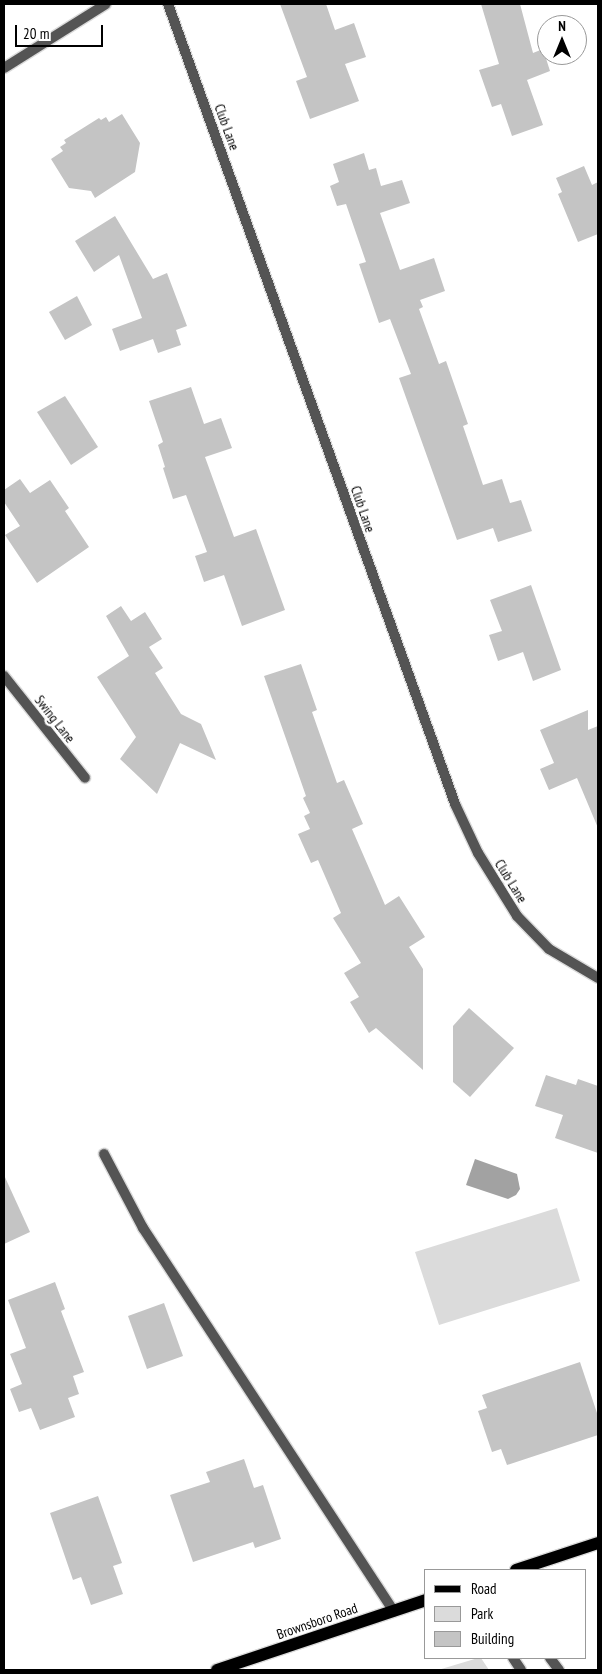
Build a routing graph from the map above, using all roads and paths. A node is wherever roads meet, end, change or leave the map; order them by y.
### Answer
1 (106, 4) edge
2 (168, 4) edge
3 (4, 68) edge
4 (4, 676) edge
5 (85, 778) dead end
6 (598, 978) edge
7 (104, 1154) dead end
8 (598, 1543) edge
9 (519, 1569) edge
10 (424, 1601) edge
11 (394, 1611) junction
12 (514, 1659) edge
13 (551, 1659) edge
14 (217, 1670) edge
15 (521, 1670) edge
16 (559, 1670) edge

1 - 3 street
2 - 6 street, Club Lane
4 - 5 street, Swing Lane
7 - 11 street
8 - 9 main road
10 - 11 main road, Brownsboro Road
11 - 14 main road, Brownsboro Road
12 - 15 street
13 - 16 street

